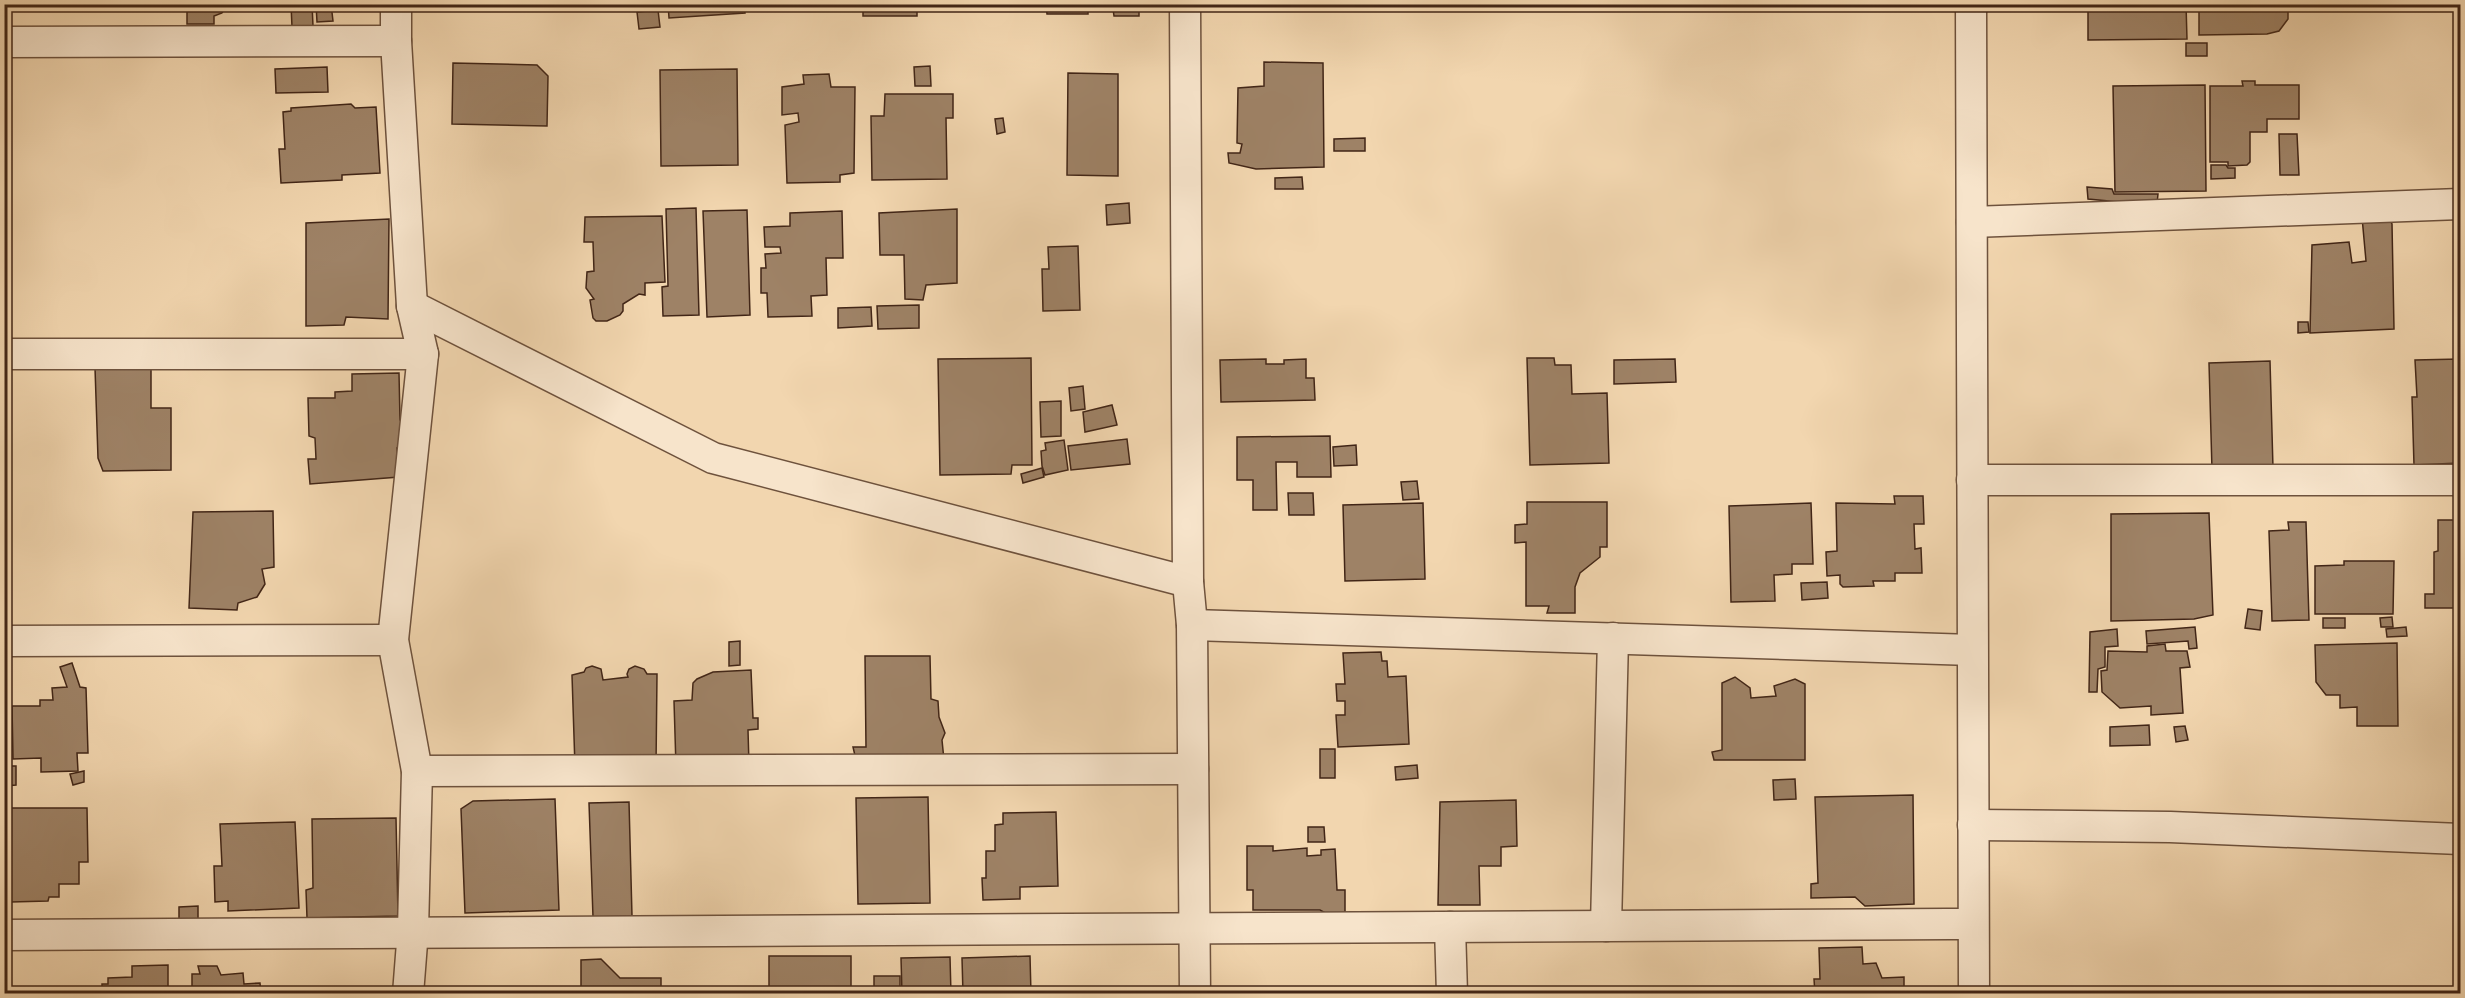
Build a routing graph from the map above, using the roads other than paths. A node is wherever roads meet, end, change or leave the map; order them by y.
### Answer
1 (396, 4) edge
2 (1185, 4) edge
3 (1971, 4) edge
4 (396, 41) junction
5 (4, 42) edge
6 (2460, 204) edge
7 (1971, 222) junction
8 (412, 306) junction
9 (4, 354) edge
10 (423, 354) junction
11 (1972, 480) junction
12 (2460, 480) edge
13 (1188, 582) junction
14 (1192, 625) junction
15 (1613, 638) junction
16 (393, 640) junction
17 (4, 641) edge
18 (1972, 650) junction
19 (1193, 769) junction
20 (417, 771) junction
21 (1973, 825) junction
22 (2460, 839) edge
23 (1973, 924) junction
24 (1195, 925) junction
25 (1606, 926) junction
26 (1450, 927) junction
27 (413, 930) junction
28 (4, 935) edge
29 (408, 993) edge
30 (1195, 993) edge
31 (1452, 993) edge
32 (1974, 993) edge

1 - 4 street
2 - 13 street
3 - 7 street
4 - 5 street
4 - 8 street
6 - 7 street
7 - 11 street
8 - 10 street
8 - 13 street
9 - 10 street
10 - 16 street
11 - 12 street
11 - 18 street
13 - 14 street
14 - 15 street
14 - 19 street
15 - 18 street
15 - 25 street
16 - 17 street
16 - 20 street
18 - 21 street
19 - 20 street
19 - 24 street
20 - 27 street
21 - 22 street
21 - 23 street
23 - 25 street
23 - 32 street
24 - 26 street
24 - 27 street
24 - 30 street
25 - 26 street
26 - 31 street
27 - 28 street
27 - 29 street

